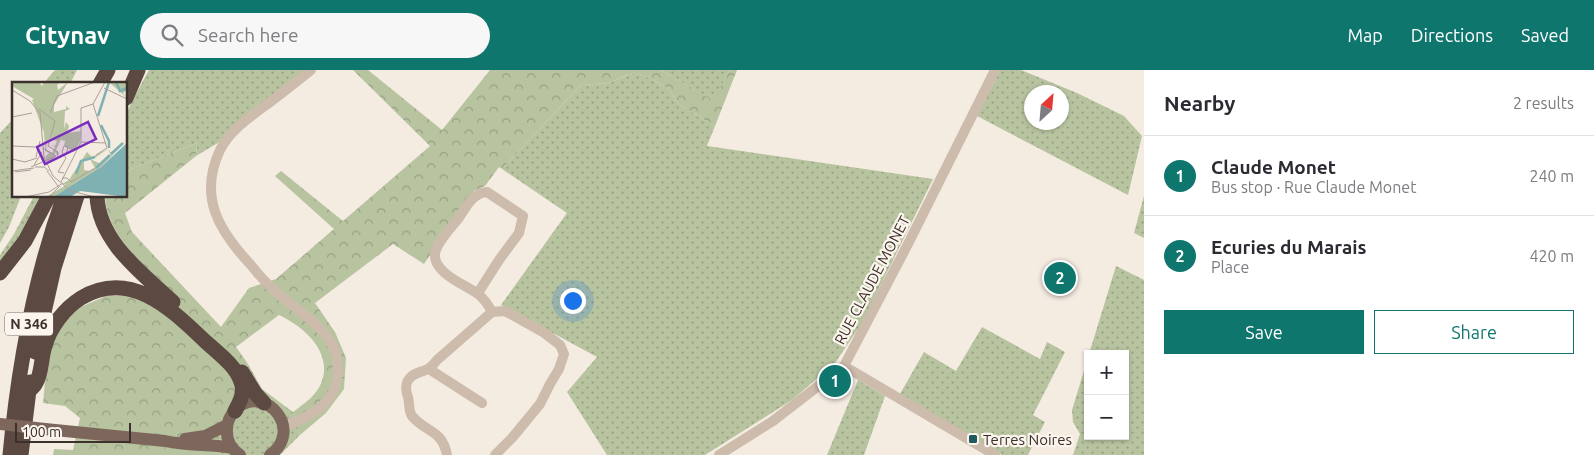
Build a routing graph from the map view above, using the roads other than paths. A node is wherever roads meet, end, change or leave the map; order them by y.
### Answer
1 (108, 70) edge
2 (117, 70) edge
3 (130, 70) edge
4 (138, 70) edge
5 (311, 70) edge
6 (995, 70) edge
7 (101, 82) edge
8 (111, 82) edge
9 (124, 82) edge
10 (128, 93) edge
11 (48, 198) edge
12 (63, 198) edge
13 (76, 198) edge
14 (97, 198) edge
15 (0, 273) edge
16 (478, 294) junction
17 (492, 312) junction
18 (844, 366) junction
19 (429, 369) junction
20 (29, 391) junction
21 (264, 403) junction
22 (482, 403) dead end
23 (235, 410) junction
24 (0, 424) edge
25 (227, 425) junction
26 (284, 426) junction
27 (164, 441) junction
28 (236, 452) edge
29 (10, 455) edge
30 (21, 455) edge
31 (270, 455) edge
32 (446, 455) edge
33 (495, 455) edge
34 (720, 455) edge
35 (995, 455) edge

1 - 7 highway
2 - 8 highway
3 - 9 highway
4 - 10 highway
5 - 26 street
6 - 18 street, RUE CLAUDE MONET
11 - 15 highway
12 - 29 highway, N 346
13 - 20 highway, N 346
14 - 21 highway
16 - 16 street
16 - 17 street
17 - 19 street
17 - 33 street
18 - 34 street, RUE CLAUDE MONET
18 - 35 street
19 - 22 street
19 - 32 street
20 - 23 highway
20 - 30 highway, N 346
21 - 23 main road
21 - 26 main road
23 - 25 main road
24 - 27 main road, bridge
25 - 27 main road
25 - 28 main road
26 - 31 main road
27 - 28 main road

